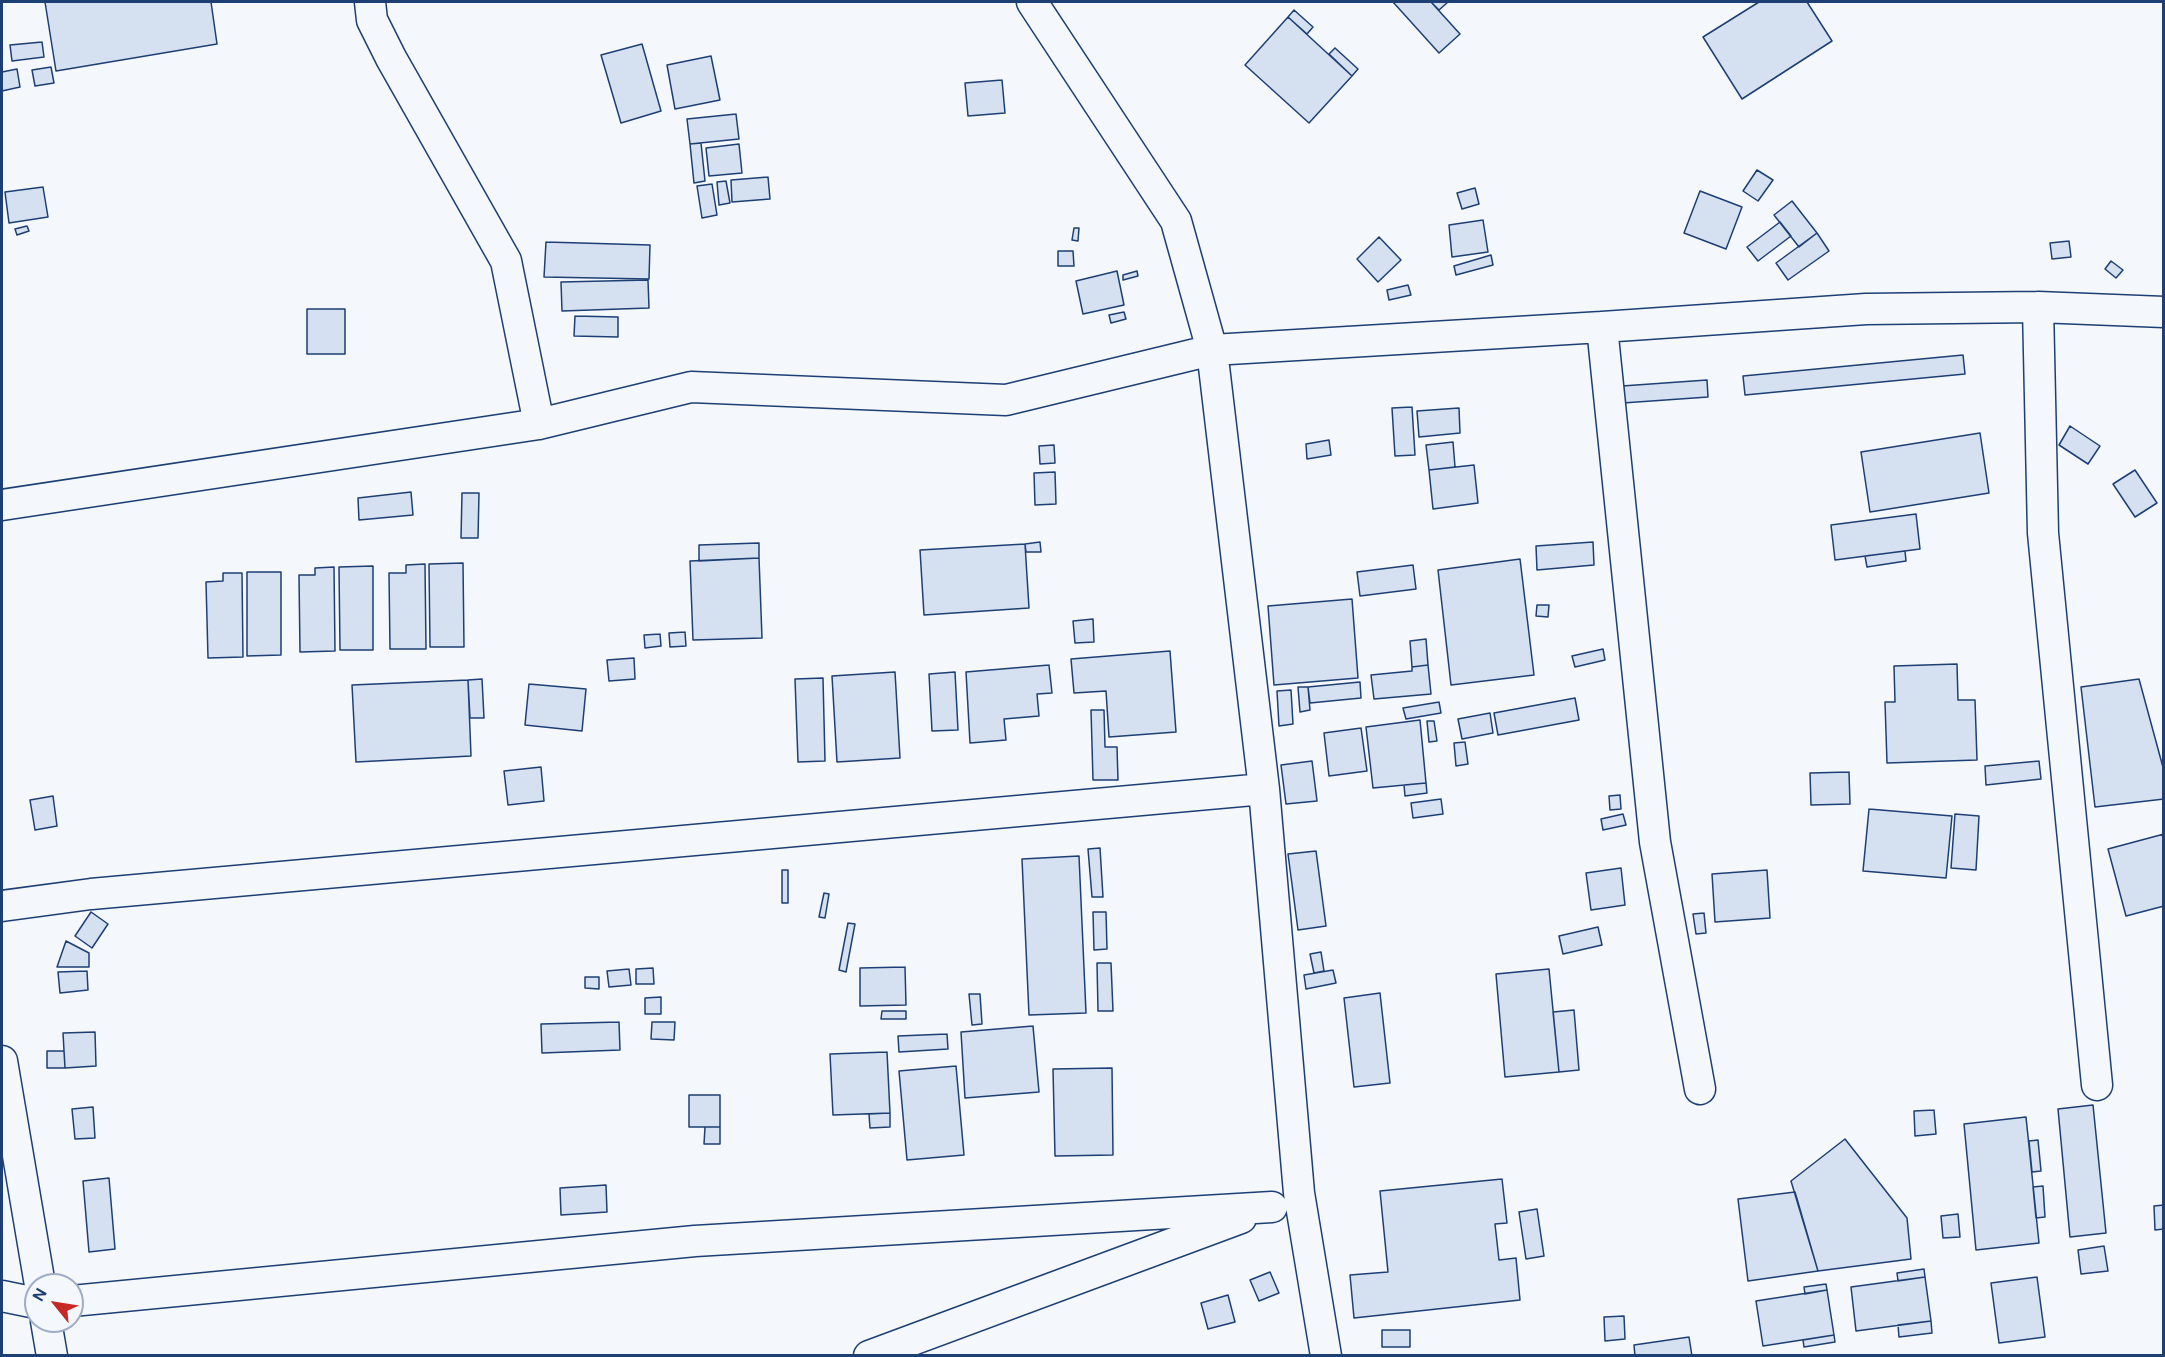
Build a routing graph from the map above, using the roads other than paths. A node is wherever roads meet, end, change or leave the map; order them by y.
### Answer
1 (370, 2) edge
2 (1032, 2) edge
3 (2038, 307) junction
4 (2163, 312) edge
5 (1602, 327) junction
6 (1212, 350) junction
7 (539, 424) junction
8 (2, 505) edge
9 (1264, 789) junction
10 (2, 906) edge
11 (2, 1061) edge
12 (2097, 1085) dead end
13 (1700, 1089) dead end
14 (1299, 1193) junction
15 (1272, 1207) junction
16 (38, 1273) edge
17 (2, 1296) edge
18 (84, 1300) edge
19 (24, 1301) edge
20 (48, 1333) edge
21 (52, 1356) edge
22 (869, 1356) edge
23 (1326, 1356) edge

1 - 7 street
2 - 6 street
3 - 4 street
3 - 5 street
3 - 12 street
5 - 6 street
5 - 13 street
6 - 7 street
6 - 9 street
7 - 8 street
9 - 10 street
9 - 14 street
11 - 16 street
14 - 15 street
14 - 23 street
15 - 18 street
15 - 22 street
17 - 19 street
20 - 21 street

